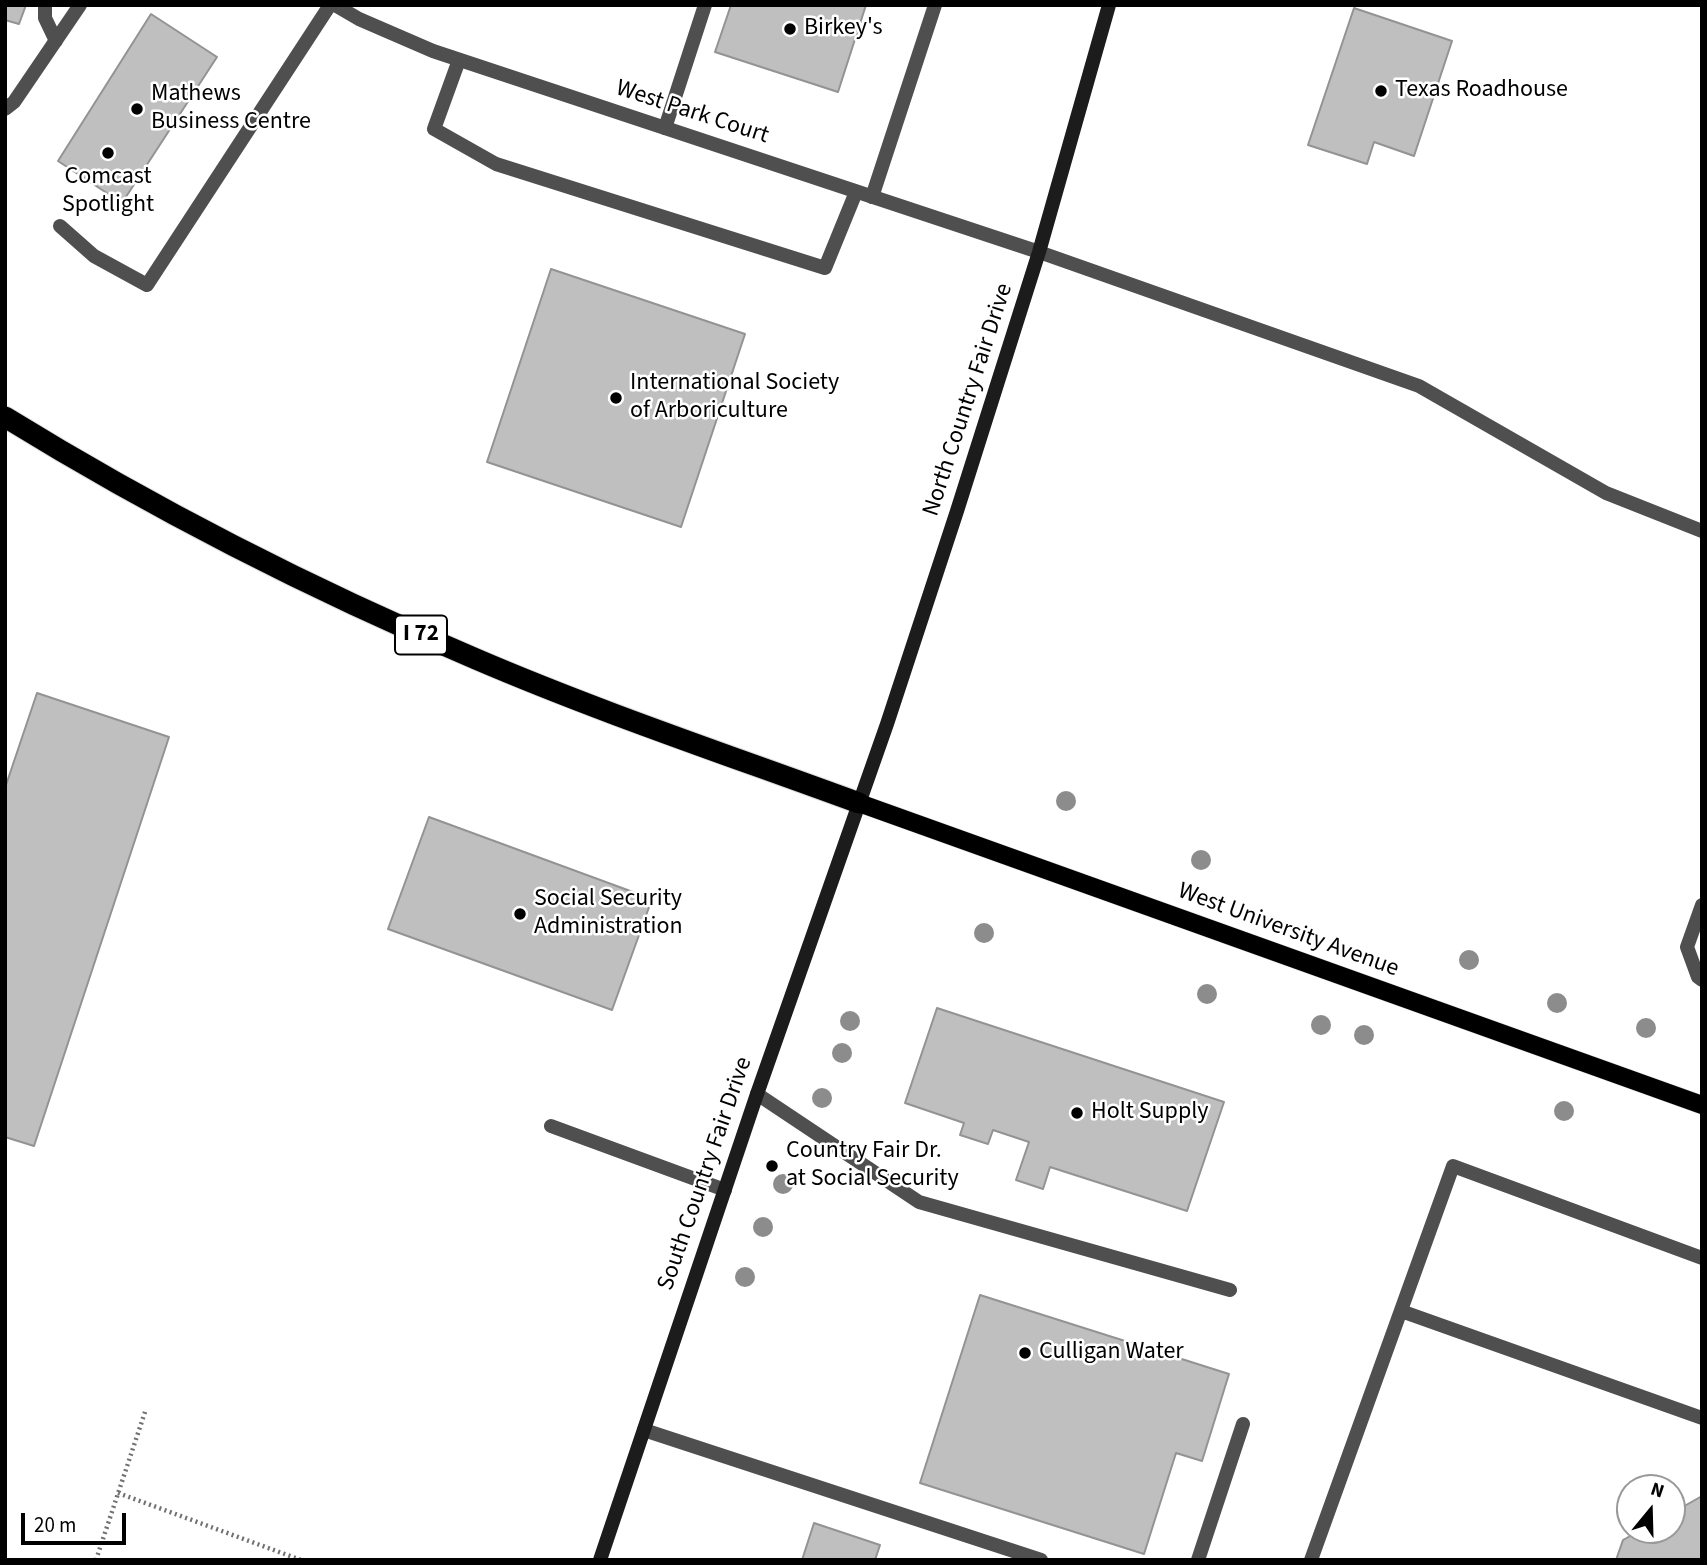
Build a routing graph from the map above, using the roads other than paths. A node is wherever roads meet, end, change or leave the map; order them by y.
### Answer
1 (45, 5) edge
2 (80, 5) edge
3 (332, 5) edge
4 (705, 5) edge
5 (935, 5) edge
6 (1109, 5) edge
7 (56, 41) junction
8 (459, 60) junction
9 (5, 109) edge
10 (665, 128) junction
11 (856, 192) junction
12 (872, 197) junction
13 (60, 226) dead end
14 (1039, 253) junction
15 (5, 417) edge
16 (1702, 531) edge
17 (859, 803) junction
18 (1702, 905) edge
19 (1702, 980) edge
20 (757, 1094) junction
21 (1702, 1105) edge
22 (551, 1126) dead end
23 (725, 1190) junction
24 (1702, 1258) edge
25 (1230, 1290) dead end
26 (1401, 1311) junction
27 (1702, 1418) edge
28 (1243, 1423) dead end
29 (644, 1430) junction
30 (600, 1560) edge
31 (1041, 1560) edge
32 (1198, 1560) edge
33 (1311, 1560) edge

1 - 7 street
2 - 7 street
3 - 8 street, West Park Court
3 - 13 street
4 - 10 street
5 - 12 street
6 - 14 street, North Country Fair Drive
7 - 9 street
8 - 10 street, West Park Court
8 - 11 street
10 - 11 street, West Park Court
11 - 12 street, West Park Court
12 - 14 street, West Park Court
14 - 16 street, West Park Court
14 - 17 street, North Country Fair Drive
15 - 17 highway, I 72
17 - 20 street, South Country Fair Drive
17 - 21 main road, West University Avenue
18 - 19 street
20 - 23 street, South Country Fair Drive
20 - 25 street
22 - 23 street
23 - 29 street, South Country Fair Drive
24 - 26 street
26 - 27 street
26 - 33 street
28 - 32 street
29 - 30 street, South Country Fair Drive
29 - 31 street

